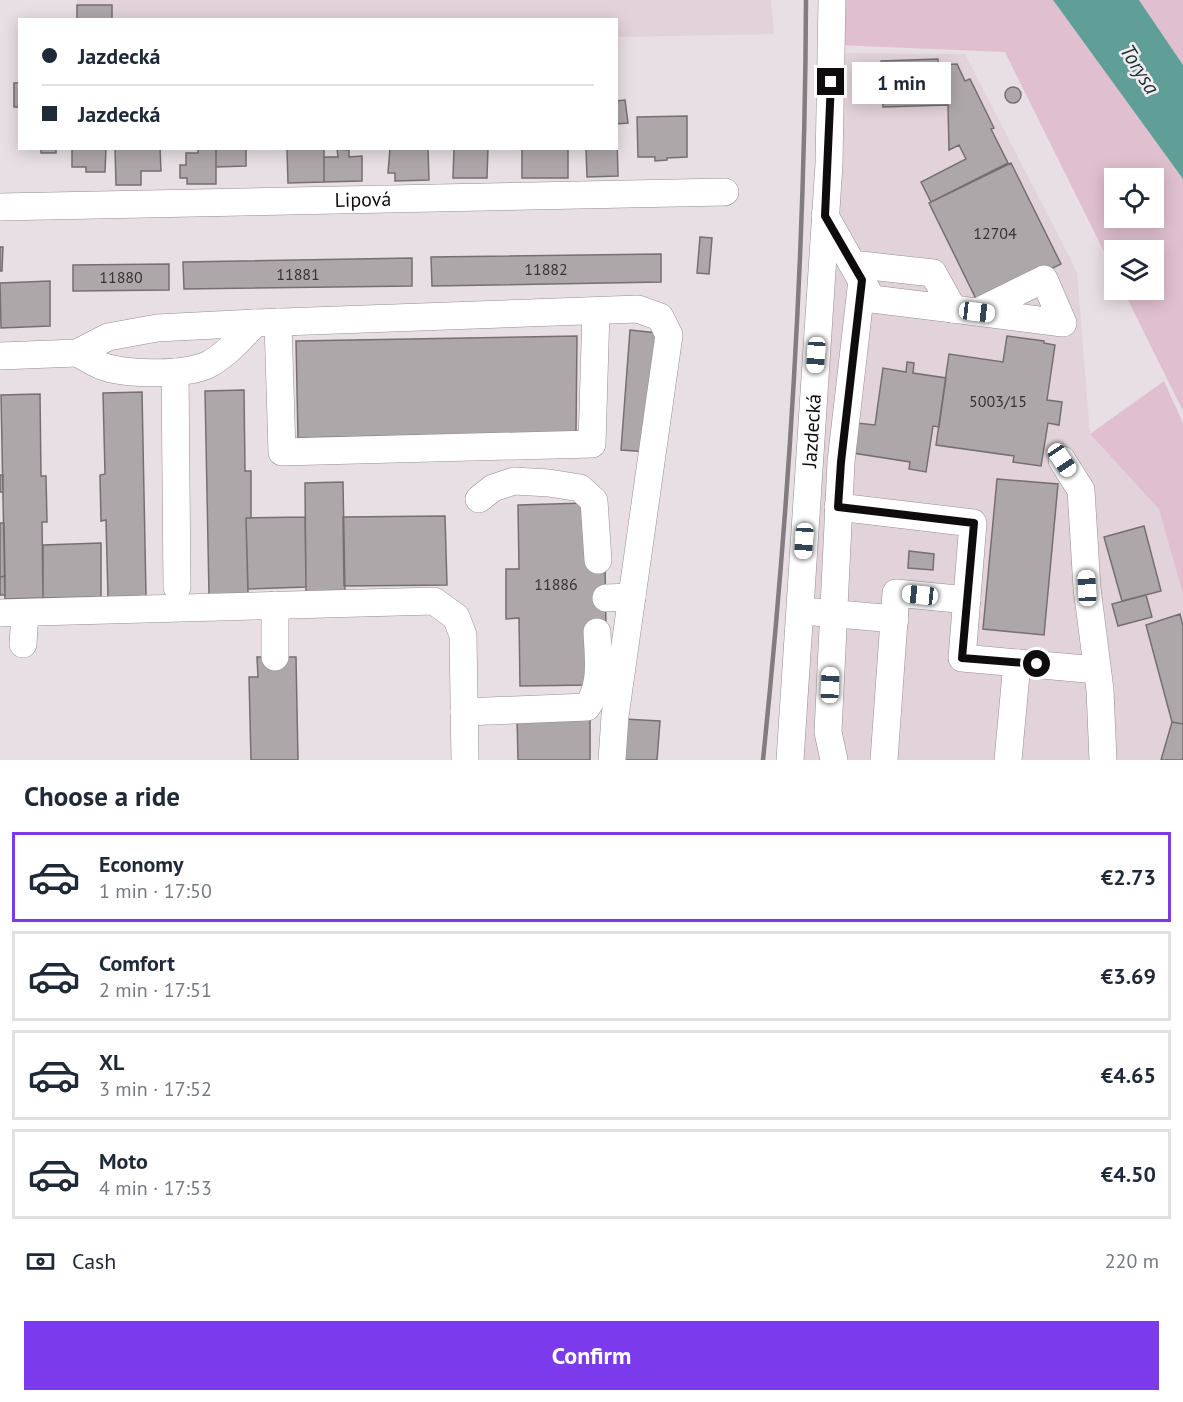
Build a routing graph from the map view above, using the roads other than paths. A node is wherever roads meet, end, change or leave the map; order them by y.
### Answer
1 (832, 0) edge
2 (725, 192) dead end
3 (0, 207) edge
4 (825, 216) junction
5 (857, 272) junction
6 (596, 310) junction
7 (965, 311) dead end
8 (267, 322) junction
9 (77, 353) junction
10 (0, 356) edge
11 (175, 372) junction
12 (1062, 460) dead end
13 (479, 499) dead end
14 (838, 507) junction
15 (598, 560) dead end
16 (177, 587) dead end
17 (967, 600) junction
18 (275, 605) junction
19 (800, 610) junction
20 (12, 613) edge
21 (832, 613) junction
22 (895, 619) junction
23 (597, 632) dead end
24 (23, 644) dead end
25 (275, 657) dead end
26 (1017, 663) junction
27 (1097, 670) junction
28 (608, 689) junction
29 (464, 712) junction
30 (465, 760) edge
31 (612, 760) edge
32 (790, 760) edge
33 (834, 760) edge
34 (884, 760) edge
35 (1008, 760) edge
36 (1103, 760) edge

1 - 4 street, Jazdecká
2 - 3 street, Lipová
4 - 5 street
4 - 19 street, Jazdecká
5 - 7 street
5 - 14 street, Jazdecká
6 - 8 street
6 - 8 street
6 - 28 street
8 - 9 street
8 - 11 street
9 - 10 street
9 - 11 street
11 - 16 street
12 - 27 street
13 - 15 street
14 - 17 street
14 - 21 street, Jazdecká
17 - 22 street
17 - 26 street
18 - 20 street
18 - 25 street
18 - 29 street
19 - 21 street
19 - 32 street, Jazdecká
20 - 24 street
21 - 22 street
21 - 33 street, Jazdecká
22 - 34 street
23 - 28 street
26 - 27 street
26 - 35 street
27 - 36 street
28 - 29 street
28 - 31 street
29 - 30 street

